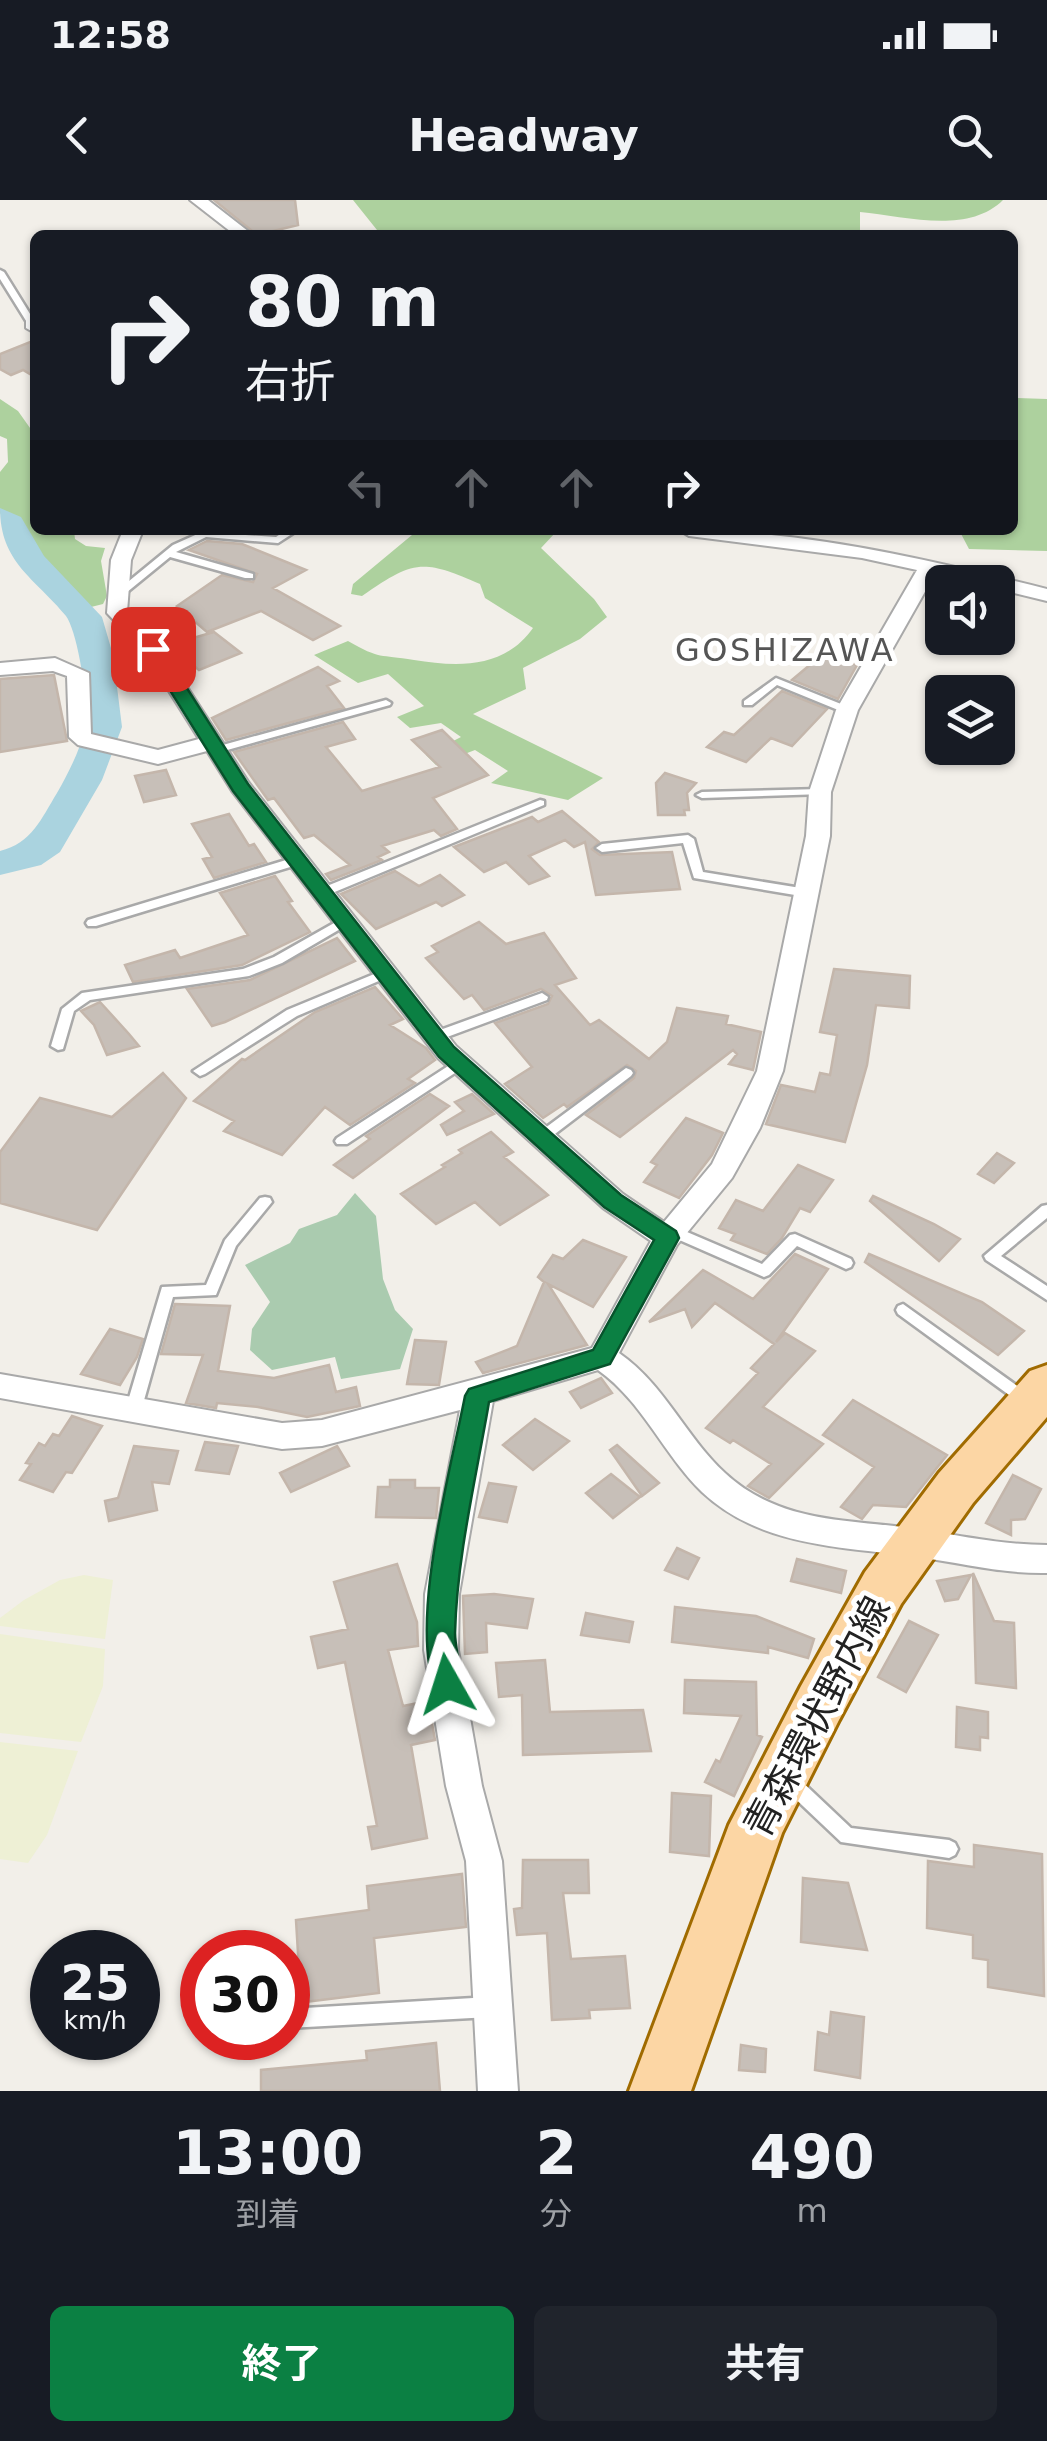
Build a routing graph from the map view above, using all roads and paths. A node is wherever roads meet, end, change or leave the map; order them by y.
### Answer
1 (198, 200) edge
2 (239, 230) edge
3 (0, 272) edge
4 (30, 320) edge
5 (130, 535) edge
6 (203, 535) edge
7 (217, 535) edge
8 (285, 535) edge
9 (728, 535) edge
10 (169, 553) junction
11 (925, 565) edge
12 (925, 571) edge
13 (249, 576) dead end
14 (1015, 587) edge
15 (117, 595) junction
16 (1047, 595) edge
17 (0, 668) edge
18 (386, 703) dead end
19 (748, 703) dead end
20 (847, 710) junction
21 (214, 746) junction
22 (820, 792) junction
23 (702, 795) dead end
24 (540, 803) dead end
25 (602, 848) dead end
26 (296, 861) junction
27 (807, 893) junction
28 (321, 894) junction
29 (343, 922) junction
30 (92, 923) dead end
31 (384, 974) junction
32 (542, 997) dead end
33 (434, 1037) junction
34 (58, 1046) dead end
35 (459, 1064) junction
36 (200, 1071) dead end
37 (626, 1073) dead end
38 (542, 1137) junction
39 (342, 1141) dead end
40 (265, 1202) dead end
41 (1047, 1210) edge
42 (670, 1234) junction
43 (846, 1263) dead end
44 (1047, 1294) edge
45 (903, 1310) dead end
46 (602, 1357) junction
47 (0, 1386) edge
48 (1038, 1393) edge
49 (478, 1396) junction
50 (134, 1412) junction
51 (918, 1544) junction
52 (1047, 1559) edge
53 (782, 1774) junction
54 (949, 1849) dead end
55 (490, 2007) junction
56 (310, 2019) edge
57 (498, 2091) edge
58 (660, 2091) edge

1 - 2 street
3 - 4 lane
5 - 15 street
6 - 10 lane
7 - 8 lane
9 - 11 street
10 - 13 lane
10 - 15 lane
12 - 20 street
14 - 16 street
15 - 21 street
17 - 21 street
18 - 21 lane
19 - 20 lane
20 - 22 street
21 - 26 street
22 - 23 lane
22 - 27 street
24 - 28 lane
25 - 27 lane
26 - 28 street
26 - 30 lane
27 - 42 street
28 - 29 street
29 - 31 street
29 - 34 lane
31 - 33 street
31 - 36 lane
32 - 33 lane
33 - 35 street
35 - 38 street
35 - 39 lane
37 - 38 lane
38 - 42 street
40 - 50 lane
41 - 44 lane
42 - 43 lane
42 - 46 street
45 - 48 lane
46 - 49 street
46 - 51 street
47 - 50 street
48 - 51 main road, 青森環状野内線
49 - 50 street
49 - 55 street
51 - 52 street
51 - 53 main road, 青森環状野内線
53 - 54 lane
53 - 58 main road, 青森環状野内線
55 - 56 lane
55 - 57 street

